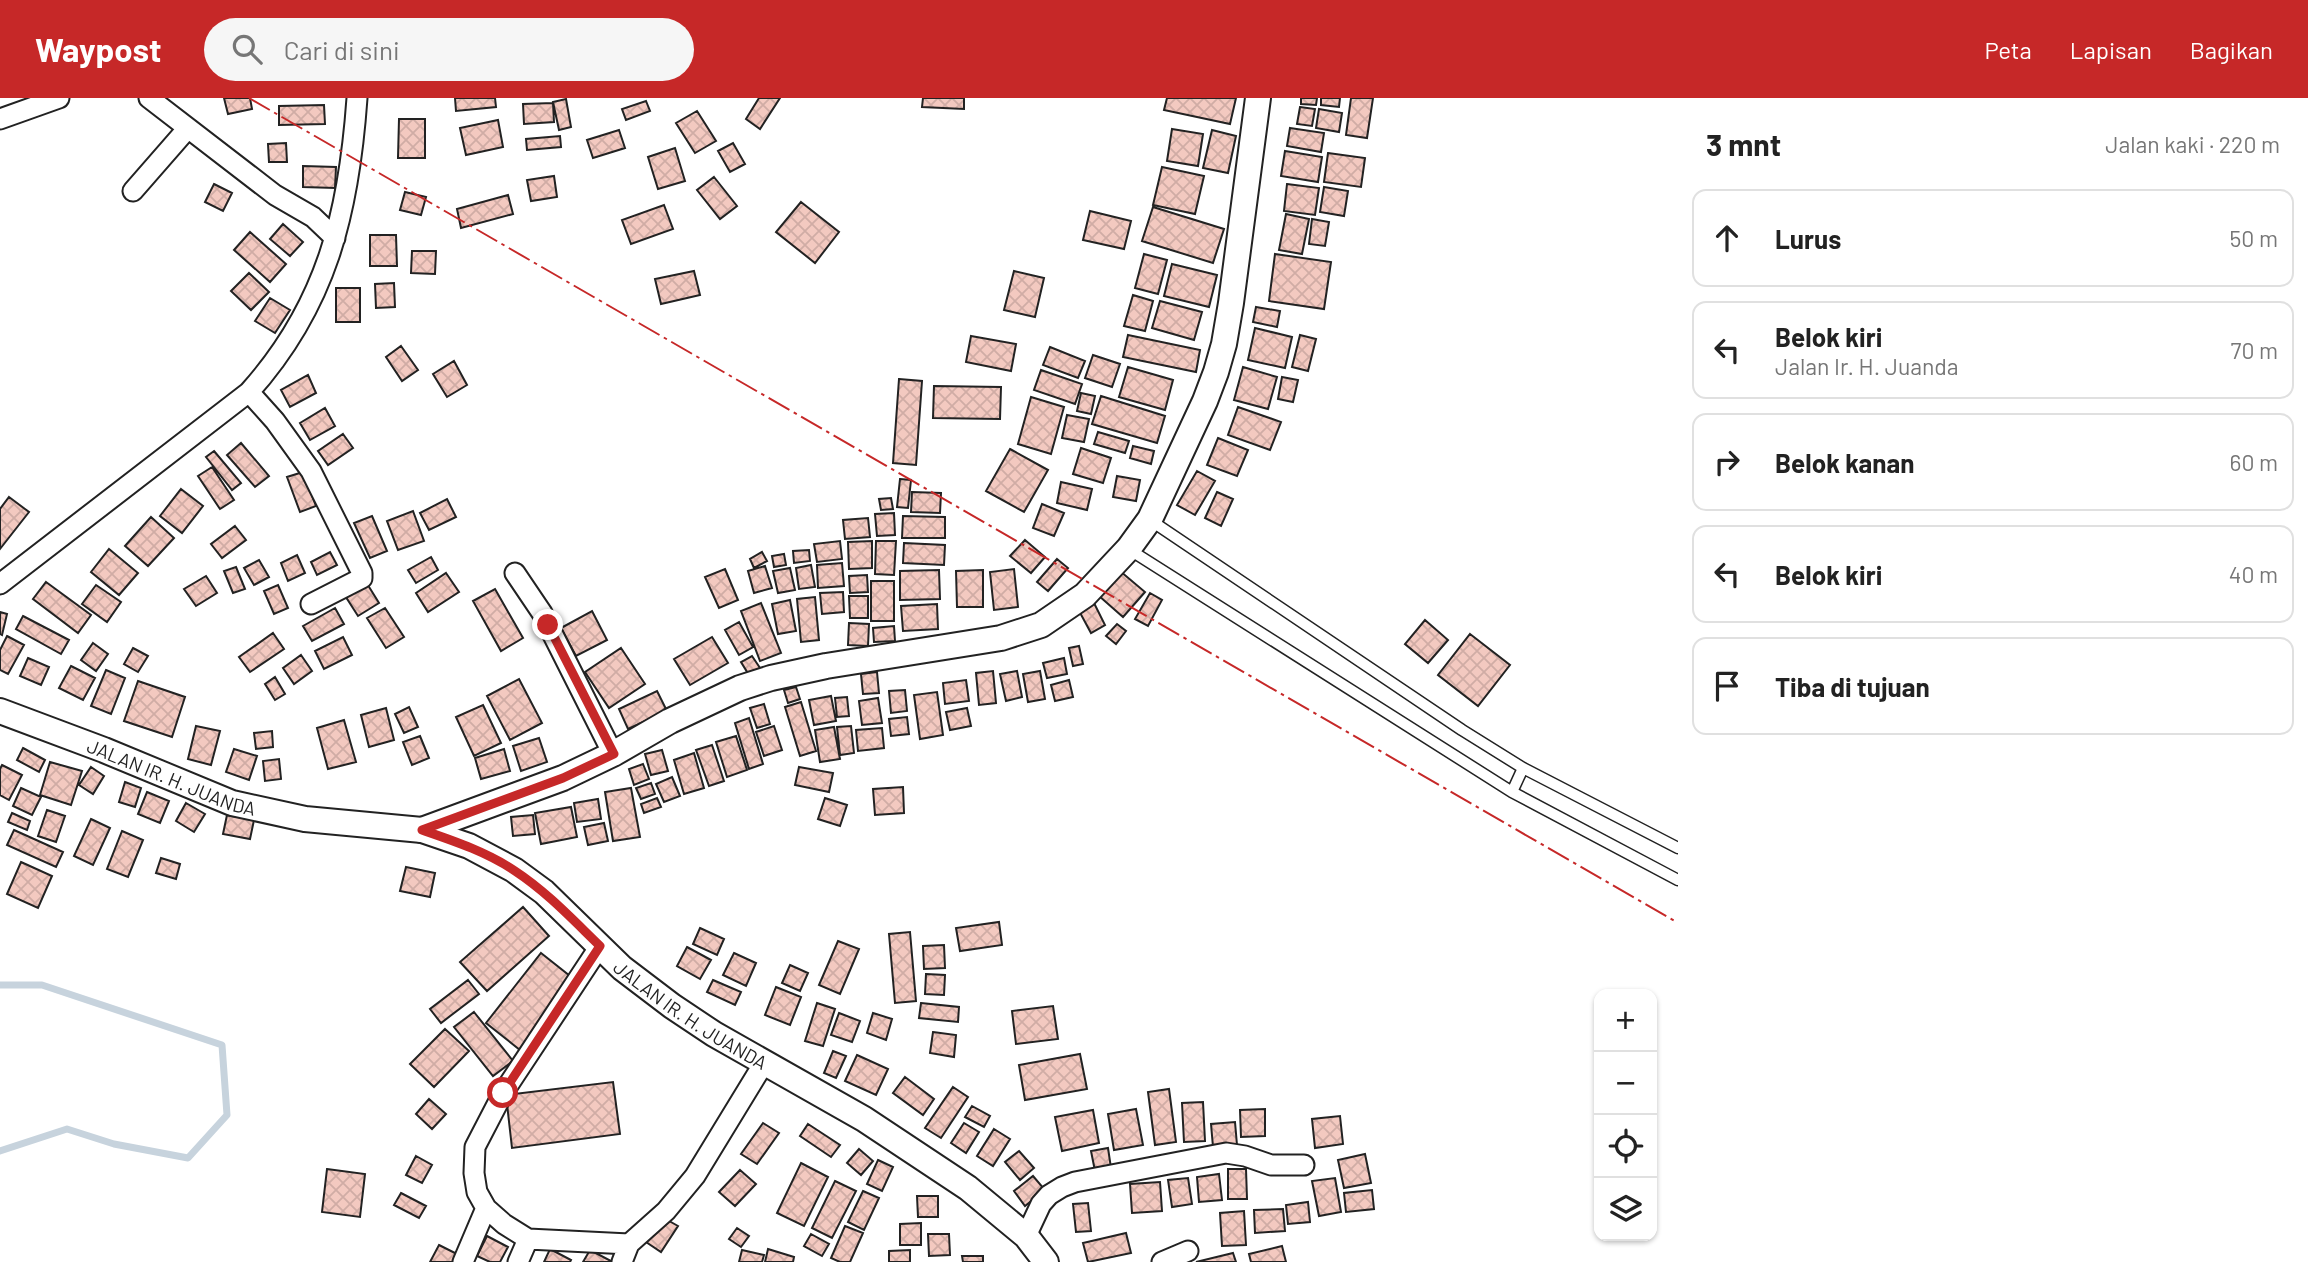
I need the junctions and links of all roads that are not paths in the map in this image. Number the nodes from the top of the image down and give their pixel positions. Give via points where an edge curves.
1 (59, 98) edge
2 (149, 98) edge
3 (357, 98) edge
4 (1258, 98) edge
5 (0, 119) edge
6 (188, 128) junction
7 (133, 191) dead end
8 (335, 238) junction
9 (249, 392) junction
10 (1150, 519) junction
11 (1129, 548) junction
12 (515, 573) dead end
13 (0, 584) edge
14 (311, 604) dead end
15 (0, 711) edge
16 (614, 754) junction
17 (1523, 768) junction
18 (1512, 792) junction
19 (422, 830) junction
20 (1678, 848) edge
21 (1678, 880) edge
22 (600, 946) junction
23 (764, 1063) junction
24 (1304, 1165) dead end
25 (486, 1208) junction
26 (1026, 1236) junction
27 (528, 1239) junction
28 (1188, 1251) dead end
29 (626, 1253) edge
30 (463, 1262) edge
31 (518, 1262) edge
32 (1046, 1262) edge
33 (1162, 1262) edge

1 - 5 street
2 - 6 street
3 - 8 street via 350,174
4 - 10 street via 1224,344 1205,401
6 - 7 street
6 - 8 street via 275,195 313,217
8 - 9 street via 300,324
9 - 13 street
9 - 14 street via 311,471 362,573 362,578
10 - 11 street
10 - 17 lane
11 - 16 street via 1085,595 1024,632 771,678 713,699
11 - 18 lane
12 - 16 street via 542,613
15 - 19 street, JALAN IR. H. JUANDA via 232,803 305,820
16 - 19 street via 563,778
17 - 18 lane
17 - 20 lane
18 - 21 lane
19 - 22 street, JALAN IR. H. JUANDA via 469,846 513,870 544,892
22 - 23 street, JALAN IR. H. JUANDA via 671,1006
22 - 25 street via 503,1093 475,1147 477,1192
23 - 26 street, JALAN IR. H. JUANDA via 864,1119 968,1188
23 - 29 street via 695,1177
24 - 26 street via 1271,1165 1226,1153 1076,1182 1049,1195
25 - 27 street
25 - 30 street
26 - 32 street, JALAN IR. H. JUANDA
27 - 29 street
27 - 31 street
28 - 33 street

